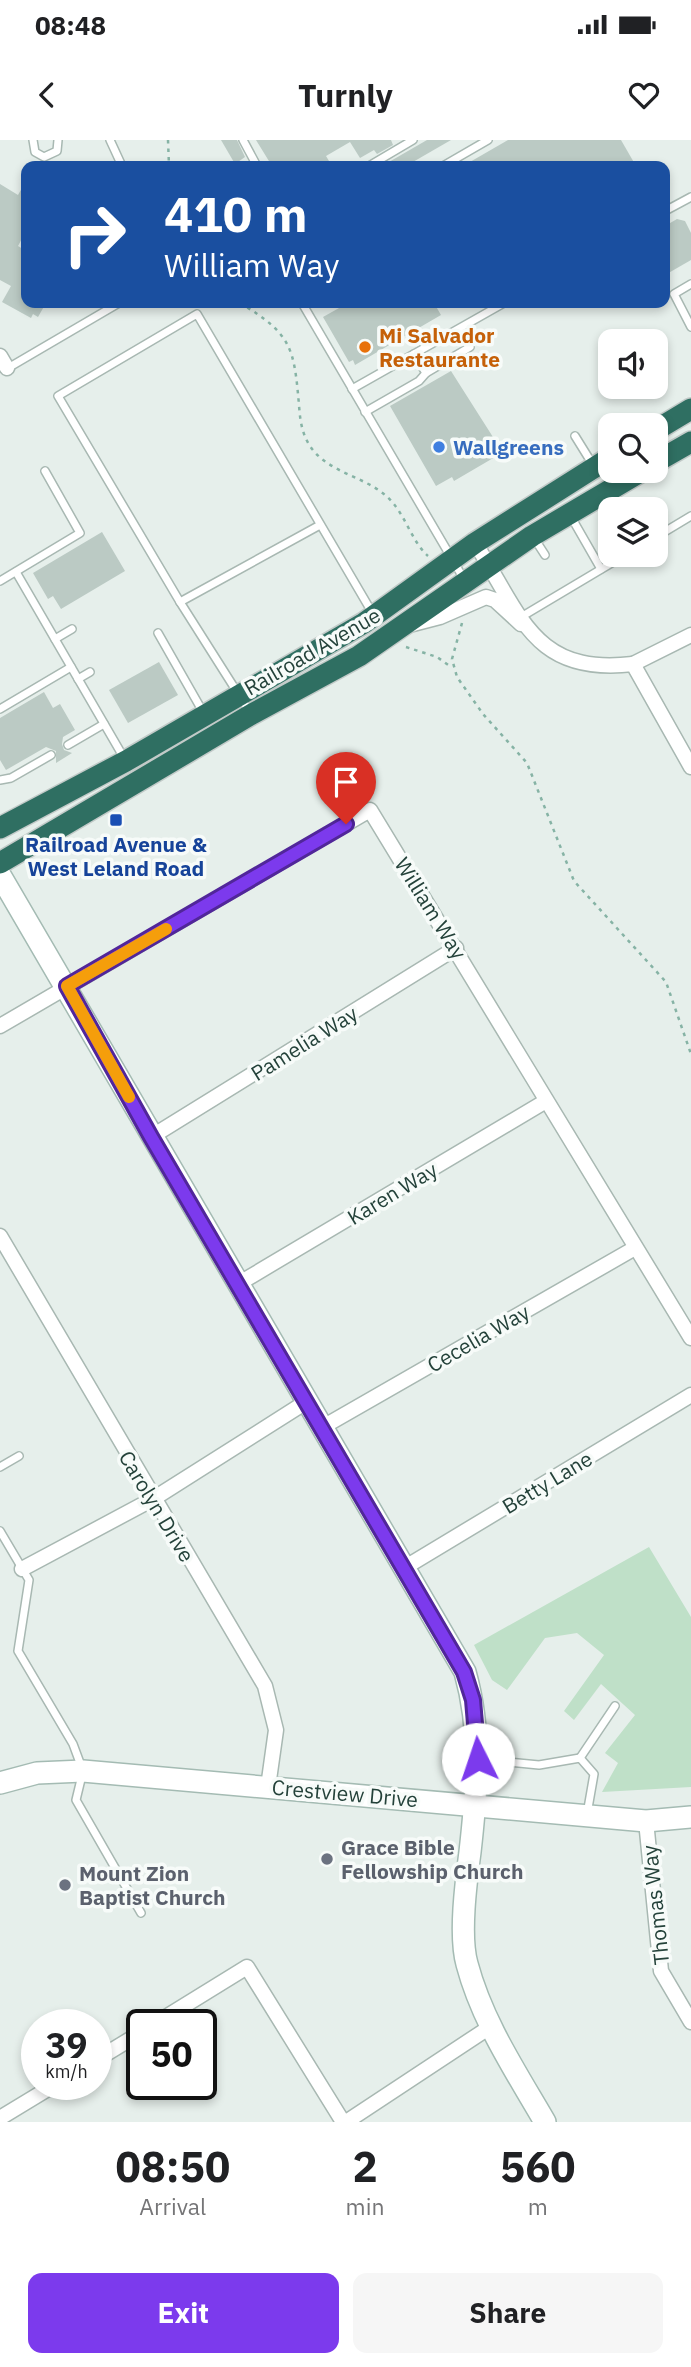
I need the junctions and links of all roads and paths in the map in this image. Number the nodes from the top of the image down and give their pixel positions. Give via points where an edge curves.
1 (33, 140) edge
2 (58, 140) edge
3 (110, 140) edge
4 (168, 140) edge
5 (243, 140) edge
6 (413, 140) edge
7 (488, 140) edge
8 (120, 161) edge
9 (169, 161) edge
10 (254, 161) edge
11 (377, 161) edge
12 (452, 161) edge
13 (691, 197) edge
14 (670, 208) edge
15 (689, 288) edge
16 (109, 308) edge
17 (248, 308) edge
18 (305, 308) edge
19 (495, 308) edge
20 (691, 327) edge
21 (470, 347) dead end
22 (414, 354) junction
23 (4, 362) edge
24 (426, 373) junction
25 (352, 389) junction
26 (691, 410) edge
27 (365, 412) junction
28 (668, 423) edge
29 (575, 436) dead end
30 (691, 442) edge
31 (668, 455) edge
32 (598, 458) edge
33 (598, 465) edge
34 (45, 471) dead end
35 (622, 483) edge
36 (569, 514) junction
37 (691, 516) edge
38 (320, 526) junction
39 (668, 530) edge
40 (533, 536) junction
41 (475, 543) junction
42 (545, 555) dead end
43 (447, 564) junction
44 (490, 565) junction
45 (604, 567) edge
46 (601, 569) junction
47 (16, 572) junction
48 (0, 581) edge
49 (467, 592) junction
50 (180, 602) junction
51 (374, 616) junction
52 (521, 617) junction
53 (72, 629) dead end
54 (158, 633) dead end
55 (691, 635) edge
56 (404, 637) junction
57 (535, 637) junction
58 (55, 639) junction
59 (632, 664) junction
60 (71, 667) junction
61 (453, 669) junction
62 (90, 672) dead end
63 (78, 679) junction
64 (240, 696) junction
65 (0, 709) edge
66 (252, 714) junction
67 (205, 715) junction
68 (104, 724) junction
69 (68, 745) dead end
70 (51, 755) dead end
71 (126, 761) junction
72 (691, 767) edge
73 (0, 780) edge
74 (0, 828) edge
75 (0, 863) edge
76 (0, 875) edge
77 (456, 948) junction
78 (67, 986) junction
79 (0, 1026) edge
80 (691, 1054) edge
81 (547, 1101) junction
82 (151, 1137) junction
83 (0, 1236) edge
84 (635, 1248) junction
85 (238, 1284) junction
86 (691, 1338) edge
87 (691, 1395) edge
88 (306, 1402) junction
89 (321, 1428) junction
90 (19, 1455) dead end
91 (0, 1467) edge
92 (153, 1499) junction
93 (0, 1531) edge
94 (22, 1569) junction
95 (404, 1569) junction
96 (615, 1706) dead end
97 (580, 1758) junction
98 (478, 1759) junction
99 (83, 1771) junction
100 (0, 1783) edge
101 (268, 1787) junction
102 (476, 1804) junction
103 (587, 1815) junction
104 (691, 1817) edge
105 (646, 1821) junction
106 (141, 1913) dead end
107 (179, 2009) edge
108 (691, 2022) edge
109 (490, 2027) junction
110 (30, 2100) edge
111 (0, 2118) edge
112 (344, 2122) edge
113 (545, 2122) edge

1 - 2 lane via 35,152 44,157 57,151
3 - 8 lane
4 - 9 path
5 - 10 lane
6 - 11 lane
7 - 12 lane
13 - 14 lane
15 - 20 lane via 674,295
16 - 23 lane
17 - 43 path via 289,342 309,445 332,466 384,494 427,555
18 - 25 lane
19 - 22 lane
21 - 24 lane
22 - 24 lane
22 - 25 lane
24 - 27 lane
25 - 27 lane
26 - 28 highway
27 - 43 lane
29 - 32 lane
30 - 31 highway
33 - 41 highway, Railroad Avenue
34 - 47 lane via 80,533
35 - 36 highway, Railroad Avenue
36 - 40 highway, Railroad Avenue
36 - 46 lane
37 - 39 lane
38 - 50 lane
38 - 50 lane via 197,314 58,396
38 - 51 lane
40 - 42 lane
40 - 44 highway, Railroad Avenue
41 - 43 highway, Railroad Avenue
41 - 44 street
43 - 49 lane
43 - 51 highway, Railroad Avenue
44 - 49 highway, Railroad Avenue
44 - 52 street
45 - 46 lane
46 - 52 lane
47 - 48 lane
47 - 58 lane
49 - 56 highway, Railroad Avenue
49 - 57 street via 495,600
49 - 61 path via 473,609 465,613
50 - 64 lane
51 - 64 highway, Railroad Avenue
52 - 57 street
53 - 58 lane
54 - 67 lane
55 - 59 street
56 - 61 path
56 - 66 highway, Railroad Avenue
57 - 59 street via 559,657 581,665
58 - 60 lane
59 - 72 street
60 - 63 lane
60 - 65 lane
61 - 80 path via 477,706 527,763 574,881 666,982
62 - 63 lane
63 - 68 lane
64 - 66 lane
64 - 67 highway, Railroad Avenue
66 - 75 highway, Railroad Avenue
67 - 71 highway, Railroad Avenue
68 - 69 lane
68 - 71 lane
70 - 73 lane
71 - 74 highway, Railroad Avenue
76 - 78 main road
77 - 78 street, William Way via 370,810
77 - 81 street, William Way
77 - 82 street, Pamelia Way
78 - 79 street, William Way
78 - 82 main road
81 - 84 street, William Way
81 - 85 street, Karen Way
82 - 85 main road
83 - 92 street, Carolyn Drive
84 - 86 street, William Way
84 - 89 street, Cecelia Way
85 - 88 main road
87 - 95 street, Betty Lane
88 - 89 main road
88 - 92 street
89 - 95 main road
90 - 91 lane
92 - 94 street
92 - 101 street, Carolyn Drive via 265,1686 276,1730
93 - 94 lane
94 - 99 lane via 29,1580 18,1651 74,1744
95 - 98 main road via 464,1672 473,1700
96 - 97 lane
97 - 98 lane via 539,1765
97 - 103 lane via 594,1774
98 - 102 main road
99 - 100 main road, Crestview Drive via 37,1773
99 - 101 main road, Crestview Drive
99 - 106 lane via 76,1800
101 - 102 main road, Crestview Drive
102 - 103 main road, Crestview Drive
102 - 109 main road via 465,1891 466,1962
103 - 105 main road, Crestview Drive
104 - 105 main road, Crestview Drive
105 - 108 street, Thomas Way via 661,1971
107 - 112 street via 247,1967
109 - 112 street
109 - 113 main road
110 - 111 street

